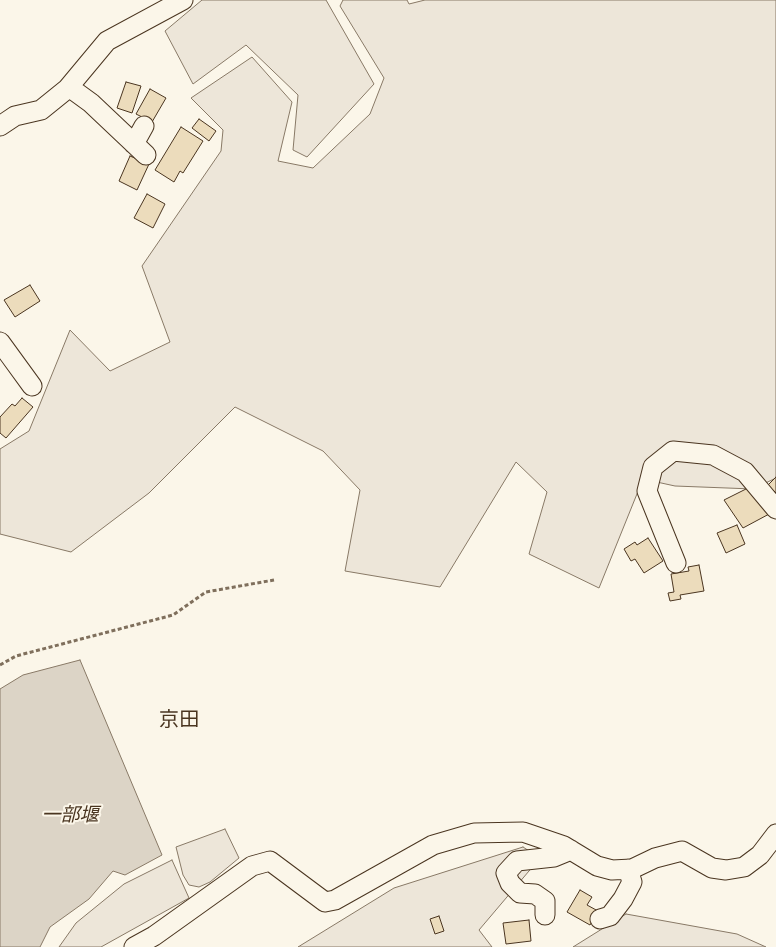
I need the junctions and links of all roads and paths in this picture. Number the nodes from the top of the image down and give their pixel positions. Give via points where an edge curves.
1 (183, 0) edge
2 (69, 87) junction
3 (0, 126) edge
4 (144, 126) dead end
5 (0, 342) edge
6 (32, 386) dead end
7 (776, 509) edge
8 (676, 563) dead end
9 (274, 580) dead end
10 (0, 665) edge
11 (776, 834) edge
12 (571, 850) junction
13 (628, 869) junction
14 (545, 915) dead end
15 (600, 919) dead end
16 (134, 947) edge

1 - 2 street via 107,41
2 - 3 street via 41,110 15,116
2 - 4 street via 91,103 140,150
5 - 6 street
7 - 8 street via 745,472 713,455 673,451 654,467 647,491
9 - 10 path via 206,592 173,615 16,656
11 - 13 street via 760,855 744,867 712,868 682,851
12 - 13 street via 597,866 612,870
12 - 14 street via 554,857 517,861 506,874 520,893 535,894 545,901
12 - 16 street via 523,832 474,833 433,845 335,900 325,902 270,861 252,866
13 - 15 street via 632,882 622,900 610,916

